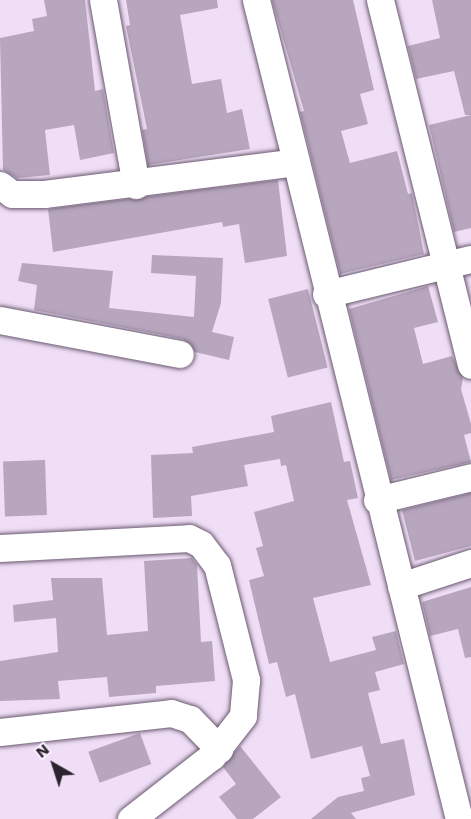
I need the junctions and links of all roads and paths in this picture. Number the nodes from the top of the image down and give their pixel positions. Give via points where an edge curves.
1 (103, 0) edge
2 (256, 0) edge
3 (380, 0) edge
4 (296, 162) junction
5 (0, 185) edge
6 (136, 185) junction
7 (459, 262) edge
8 (326, 294) junction
9 (0, 320) edge
10 (180, 354) dead end
11 (471, 365) edge
12 (471, 477) edge
13 (377, 500) junction
14 (0, 548) edge
15 (471, 562) edge
16 (401, 586) junction
17 (0, 732) edge
18 (219, 749) junction
19 (453, 815) edge
20 (130, 819) edge

1 - 6 street
2 - 4 street
3 - 7 street
4 - 6 street
4 - 8 street
5 - 6 street via 12,194
7 - 8 street
7 - 11 street
8 - 13 street
9 - 10 street
12 - 13 street
13 - 16 street
14 - 18 street via 154,537 189,538 201,544 220,573 246,681 243,716
15 - 16 street
16 - 19 street
17 - 18 street via 171,713 190,719
18 - 20 street

